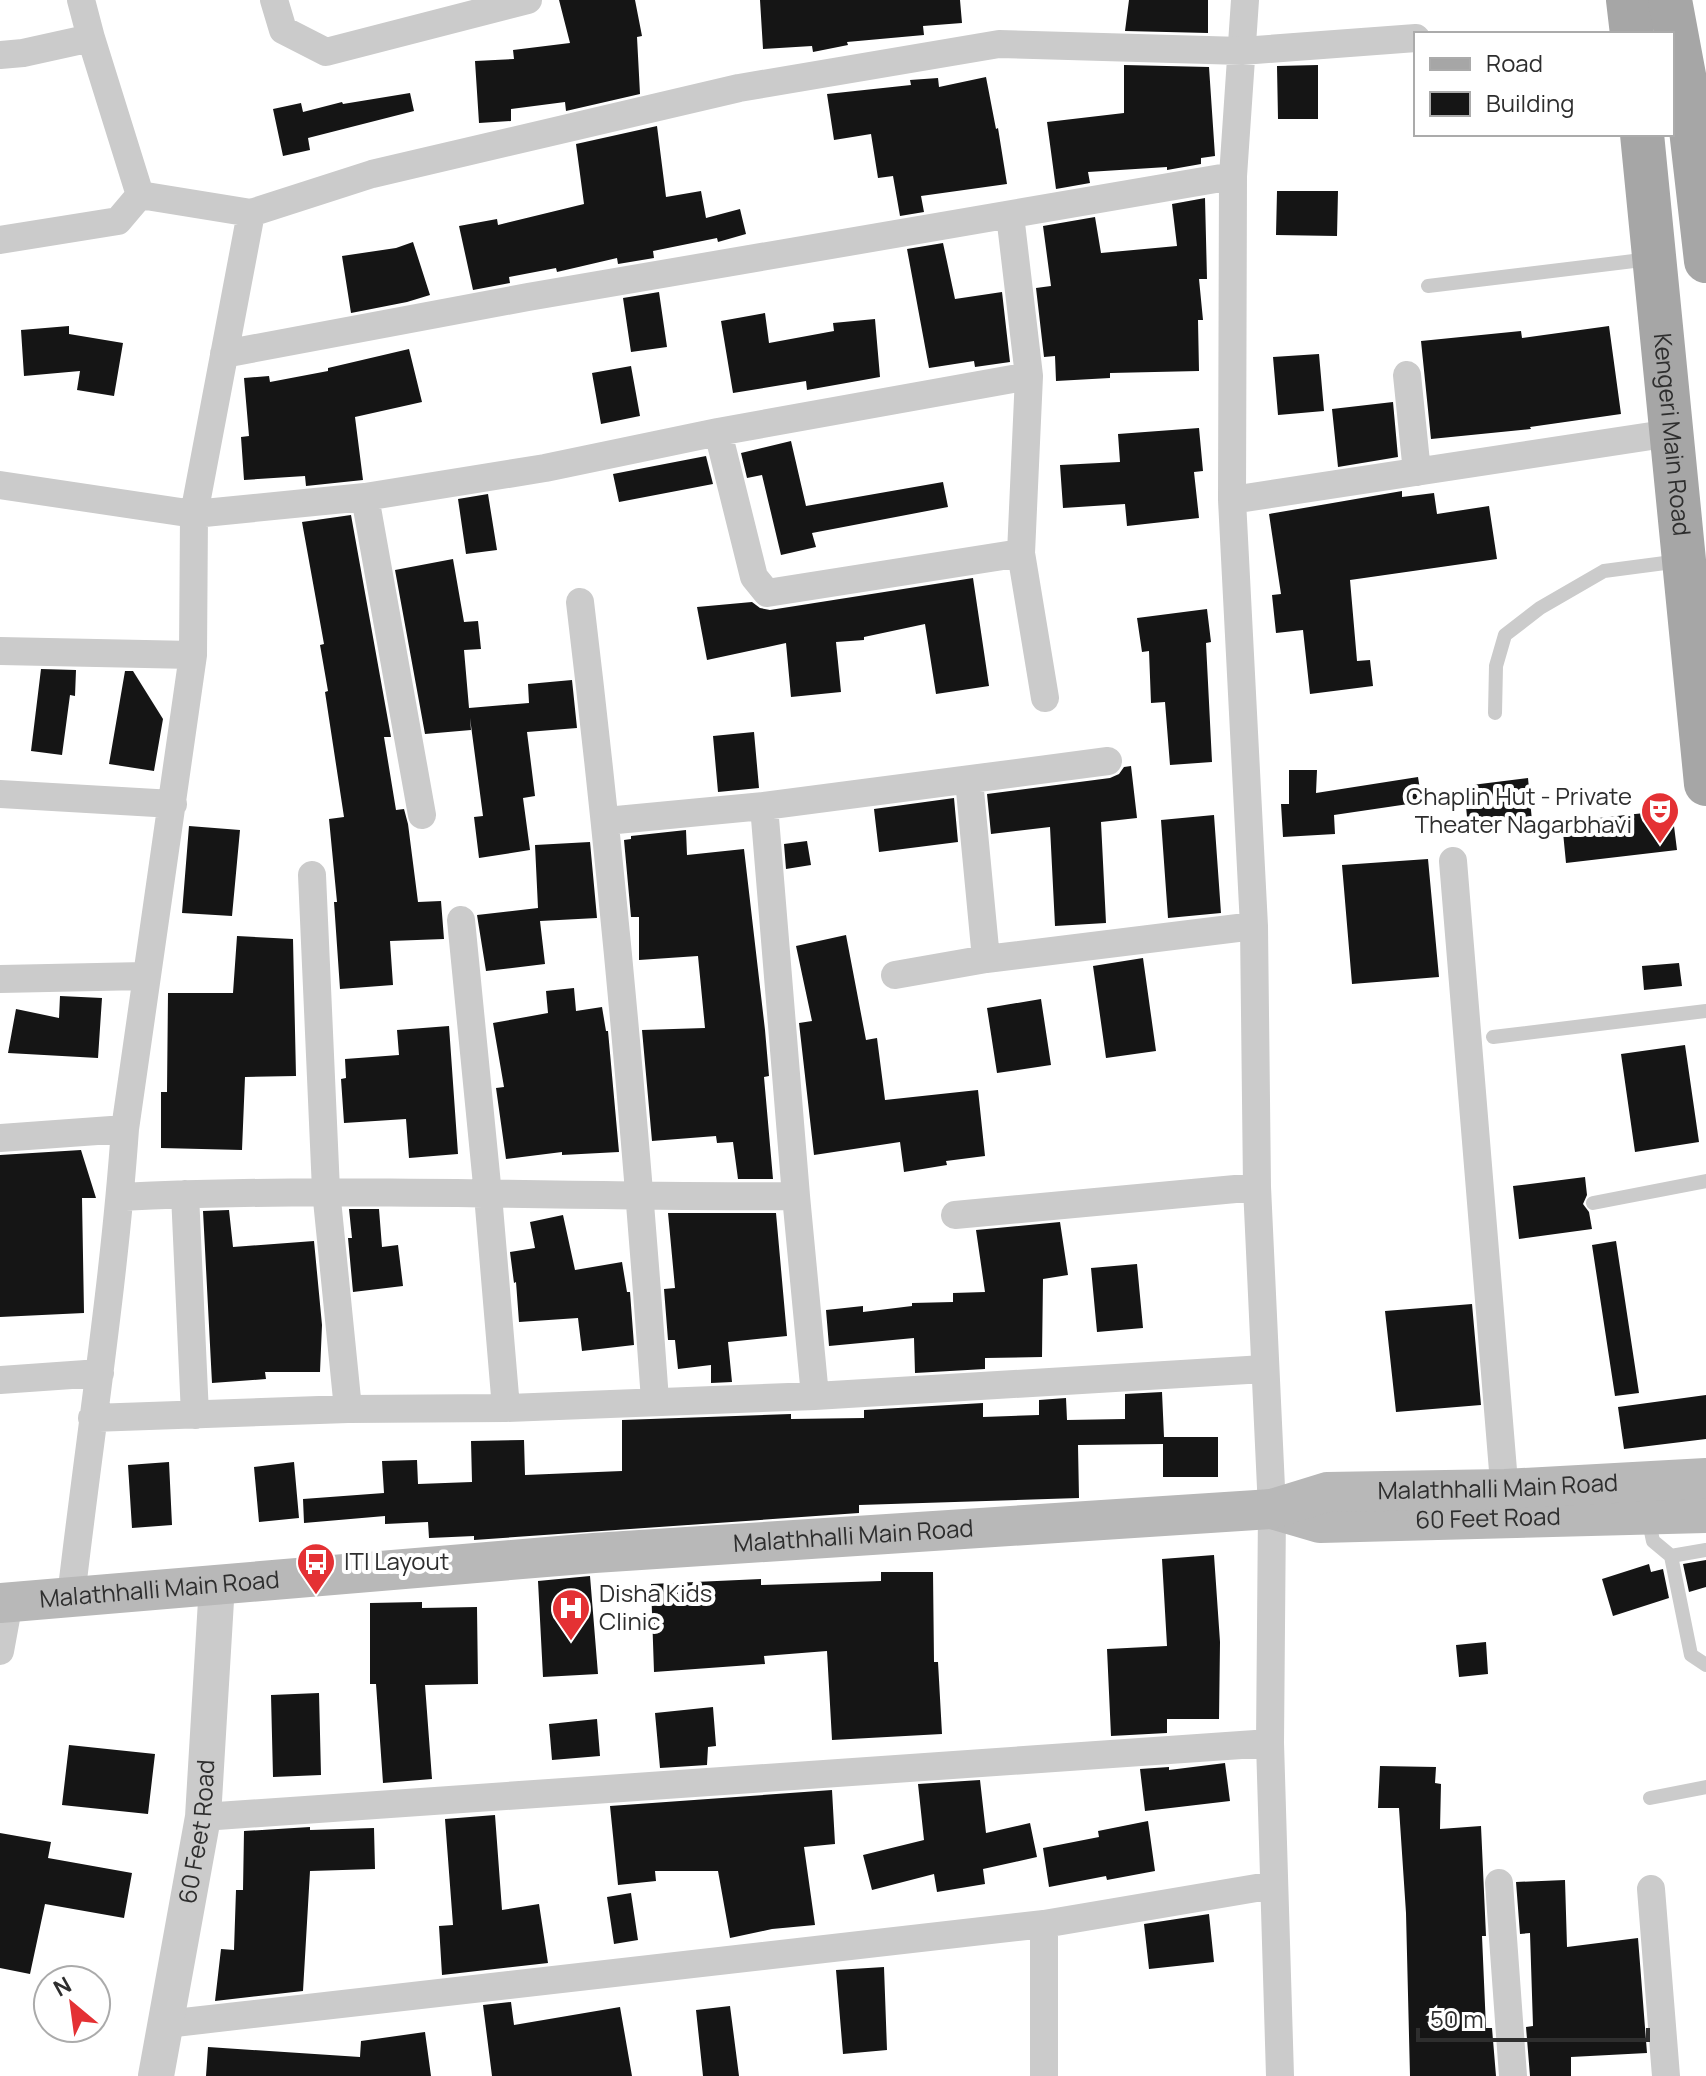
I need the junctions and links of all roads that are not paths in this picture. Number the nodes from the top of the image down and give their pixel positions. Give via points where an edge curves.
1 (81, 0) edge
2 (274, 0) edge
3 (1245, 0) edge
4 (1628, 0) edge
5 (1670, 0) edge
6 (520, 1) edge
7 (1632, 32) edge
8 (91, 38) junction
9 (1414, 38) edge
10 (1242, 51) junction
11 (0, 55) edge
12 (1696, 85) edge
13 (1642, 136) edge
14 (1233, 176) junction
15 (140, 195) junction
16 (251, 213) junction
17 (1010, 215) junction
18 (0, 240) edge
19 (1654, 259) junction
20 (1706, 261) edge
21 (1428, 286) dead end
22 (224, 354) junction
23 (1407, 375) dead end
24 (1029, 376) junction
25 (718, 432) junction
26 (1671, 433) junction
27 (1417, 472) junction
28 (0, 485) edge
29 (365, 497) junction
30 (1232, 500) junction
31 (194, 514) junction
32 (1021, 553) junction
33 (1685, 561) junction
34 (580, 602) dead end
35 (0, 651) edge
36 (193, 655) junction
37 (1045, 698) dead end
38 (1495, 713) dead end
39 (1108, 761) dead end
40 (969, 780) junction
41 (1706, 784) edge
42 (0, 794) edge
43 (173, 804) junction
44 (764, 806) junction
45 (422, 815) dead end
46 (606, 821) junction
47 (1453, 861) dead end
48 (312, 875) dead end
49 (461, 920) dead end
50 (1254, 926) junction
51 (986, 959) junction
52 (895, 975) dead end
53 (145, 976) junction
54 (0, 979) edge
55 (1706, 1011) edge
56 (1493, 1037) dead end
57 (125, 1129) junction
58 (0, 1138) edge
59 (1706, 1181) edge
60 (1257, 1187) junction
61 (326, 1190) junction
62 (185, 1194) junction
63 (488, 1195) junction
64 (796, 1196) junction
65 (120, 1197) junction
66 (641, 1197) junction
67 (1593, 1203) dead end
68 (955, 1215) dead end
69 (1264, 1369) junction
70 (100, 1373) junction
71 (0, 1380) edge
72 (815, 1396) junction
73 (655, 1400) junction
74 (506, 1408) junction
75 (348, 1409) junction
76 (195, 1415) junction
77 (92, 1418) junction
78 (1706, 1478) edge
79 (1506, 1504) junction
80 (1272, 1509) junction
81 (1706, 1513) edge
82 (1648, 1517) junction
83 (1706, 1550) edge
84 (1671, 1556) junction
85 (217, 1584) junction
86 (71, 1597) junction
87 (4, 1603) edge
88 (0, 1651) edge
89 (1706, 1665) edge
90 (1270, 1743) junction
91 (1706, 1787) edge
92 (1650, 1798) dead end
93 (203, 1817) junction
94 (1499, 1883) dead end
95 (1274, 1885) junction
96 (1651, 1889) dead end
97 (1044, 1924) junction
98 (166, 2024) junction
99 (156, 2076) edge
100 (1044, 2076) edge
101 (1280, 2076) edge
102 (1513, 2076) edge
103 (1666, 2076) edge

1 - 8 street
2 - 6 street via 283,30 326,52
3 - 10 street
4 - 7 main road
5 - 12 main road
8 - 11 street
8 - 15 street
9 - 10 street
10 - 14 street
10 - 16 street via 999,44 739,88 372,174
12 - 20 main road
13 - 19 main road, Kengeri Main Road
14 - 17 street
14 - 30 street
15 - 16 street
15 - 18 street via 118,221
16 - 22 street
17 - 22 street
17 - 24 street
19 - 21 lane
19 - 26 main road, Kengeri Main Road
22 - 31 street
23 - 27 street
24 - 25 street
24 - 32 street
25 - 29 street via 545,468
25 - 32 street via 754,577 767,593
26 - 27 street
26 - 33 main road, Kengeri Main Road
27 - 30 street
28 - 31 street
29 - 31 street
29 - 45 street
30 - 50 street
31 - 36 street
32 - 37 street
33 - 38 lane via 1604,571 1505,635 1496,666
33 - 41 main road, Kengeri Main Road
34 - 46 street
35 - 36 street
36 - 43 street
39 - 40 street
40 - 44 street
40 - 51 street
42 - 43 street
43 - 53 street
44 - 46 street
44 - 64 street
46 - 66 street
47 - 79 street
48 - 61 street
49 - 63 street
50 - 51 street
50 - 60 street
51 - 52 street
53 - 54 street
53 - 57 street
55 - 56 lane
57 - 58 street
57 - 65 street
59 - 67 lane
60 - 68 street
60 - 69 street
61 - 62 street
61 - 63 street
61 - 75 street
62 - 65 street
62 - 76 street
63 - 66 street
63 - 74 street
64 - 66 street
64 - 72 street
65 - 70 street
66 - 73 street
69 - 72 street
69 - 80 street
70 - 71 street
70 - 77 street
72 - 73 street
73 - 74 street
74 - 75 street
75 - 76 street
76 - 77 street
77 - 86 street
78 - 79 main road, Malathhalli Main Road
79 - 80 main road, 60 Feet Road via 1320,1523
79 - 82 main road, 60 Feet Road
80 - 85 main road, Malathhalli Main Road via 609,1552
80 - 90 street
81 - 82 main road, 60 Feet Road
82 - 84 lane via 1653,1541
83 - 84 lane
84 - 89 lane via 1691,1655
85 - 86 main road, Malathhalli Main Road
85 - 93 street, 60 Feet Road
86 - 87 main road, Malathhalli Main Road
87 - 88 street
90 - 93 street
90 - 95 street
91 - 92 lane
93 - 98 street, 60 Feet Road
94 - 102 street
95 - 97 street
95 - 101 street
96 - 103 street
97 - 98 street
97 - 100 street
98 - 99 street, 60 Feet Road

